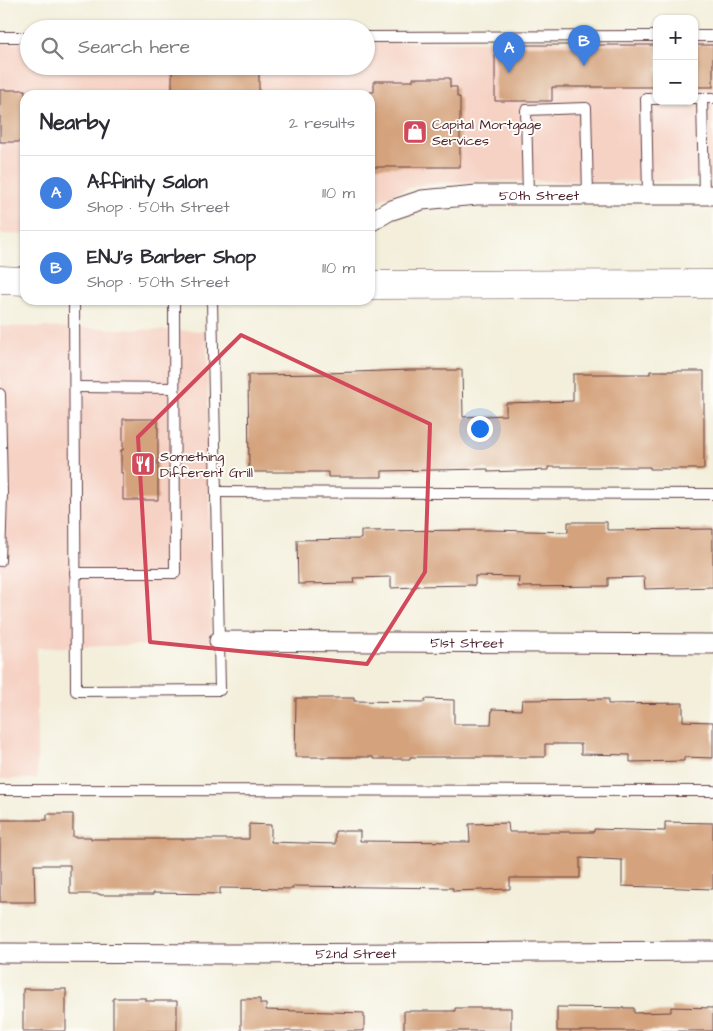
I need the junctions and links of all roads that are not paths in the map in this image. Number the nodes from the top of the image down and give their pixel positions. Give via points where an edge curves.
1 (375, 36) edge
2 (653, 36) edge
3 (698, 36) edge
4 (713, 36) edge
5 (0, 37) edge
6 (20, 37) edge
7 (653, 98) edge
8 (698, 98) edge
9 (713, 98) edge
10 (528, 195) junction
11 (588, 195) junction
12 (648, 195) junction
13 (708, 195) edge
14 (375, 219) edge
15 (0, 280) edge
16 (20, 281) edge
17 (713, 284) edge
18 (375, 285) edge
19 (74, 305) edge
20 (174, 305) edge
21 (212, 305) edge
22 (75, 387) junction
23 (174, 388) junction
24 (0, 394) edge
25 (1, 492) edge
26 (216, 492) junction
27 (713, 494) edge
28 (0, 562) edge
29 (75, 573) junction
30 (219, 641) junction
31 (713, 644) edge
32 (0, 790) edge
33 (713, 791) edge
34 (713, 951) edge
35 (0, 952) edge

1 - 2 lane
3 - 4 lane
5 - 6 lane
7 - 12 lane via 646,99
8 - 9 lane
8 - 13 lane
10 - 11 street, 50th Street
10 - 11 lane via 526,110 586,108
10 - 14 street, 50th Street via 422,200
11 - 12 street, 50th Street
12 - 13 street, 50th Street
15 - 16 main road
17 - 18 main road
19 - 22 lane
20 - 23 lane
21 - 26 lane
22 - 23 lane
22 - 29 lane
23 - 29 lane via 175,573
24 - 25 lane
25 - 28 lane
26 - 27 lane
26 - 30 lane
29 - 30 lane via 76,691 220,690
30 - 31 street, 51st Street
32 - 33 lane
34 - 35 street, 52nd Street

